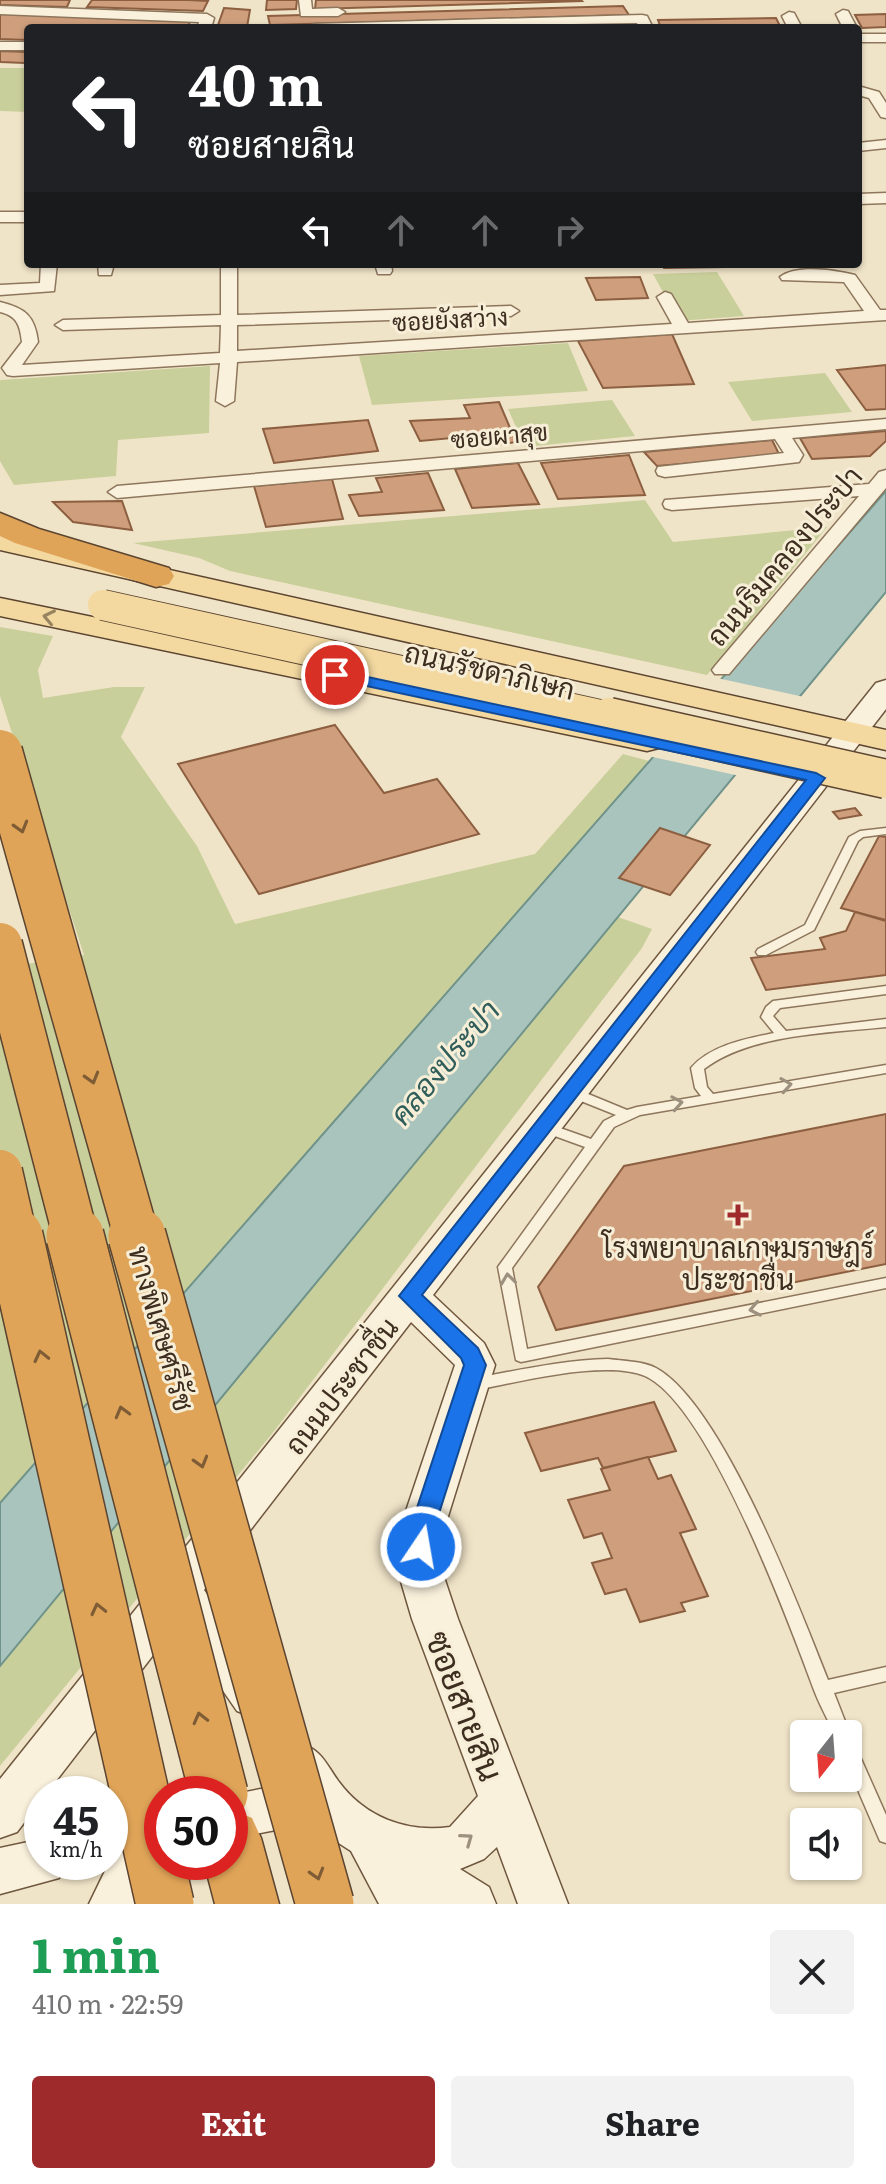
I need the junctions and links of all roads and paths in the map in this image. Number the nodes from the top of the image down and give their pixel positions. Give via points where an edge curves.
1 (82, 0) edge
2 (305, 0) edge
3 (0, 10) edge
4 (353, 11) dead end
5 (75, 13) junction
6 (843, 14) dead end
7 (205, 24) edge
8 (537, 24) edge
9 (644, 24) edge
10 (848, 24) edge
11 (862, 38) edge
12 (886, 38) edge
13 (0, 46) edge
14 (24, 46) edge
15 (862, 91) edge
16 (886, 114) edge
17 (886, 144) edge
18 (862, 147) edge
19 (886, 198) edge
20 (862, 199) edge
21 (0, 217) edge
22 (24, 217) edge
23 (49, 268) edge
24 (229, 268) edge
25 (788, 277) dead end
26 (0, 290) edge
27 (665, 297) dead end
28 (0, 307) edge
29 (511, 311) dead end
30 (880, 315) edge
31 (229, 321) junction
32 (63, 325) dead end
33 (683, 328) junction
34 (229, 355) junction
35 (225, 401) dead end
36 (886, 424) edge
37 (780, 433) junction
38 (665, 471) dead end
39 (880, 483) edge
40 (117, 492) dead end
41 (672, 504) dead end
42 (0, 523) edge
43 (0, 541) edge
44 (0, 558) edge
45 (0, 584) edge
46 (128, 589) junction
47 (0, 607) edge
48 (530, 660) junction
49 (722, 670) dead end
50 (886, 689) edge
51 (509, 711) junction
52 (853, 732) junction
53 (886, 740) edge
54 (0, 752) edge
55 (886, 758) edge
56 (816, 778) junction
57 (886, 779) edge
58 (886, 793) edge
59 (886, 831) edge
60 (0, 945) edge
61 (762, 952) dead end
62 (886, 990) edge
63 (886, 1023) edge
64 (783, 1035) junction
65 (886, 1069) edge
66 (570, 1092) junction
67 (709, 1097) junction
68 (627, 1115) junction
69 (543, 1127) junction
70 (593, 1145) junction
71 (0, 1172) edge
72 (886, 1283) edge
73 (409, 1296) junction
74 (469, 1386) junction
75 (179, 1591) junction
76 (886, 1674) edge
77 (822, 1689) junction
78 (836, 1720) edge
79 (214, 1776) edge
80 (862, 1780) edge
81 (504, 1801) junction
82 (248, 1813) edge
83 (0, 1816) edge
84 (353, 1826) junction
85 (886, 1834) edge
86 (144, 1861) edge
87 (24, 1866) edge
88 (0, 1871) edge
89 (241, 1880) edge
90 (114, 1904) edge
91 (165, 1904) edge
92 (247, 1904) edge
93 (325, 1904) edge
94 (405, 1904) edge
95 (471, 1904) edge
96 (543, 1904) edge

1 - 5 street
2 - 4 street via 306,13
3 - 5 street
5 - 7 street via 207,18
6 - 10 street
8 - 9 street via 642,19
11 - 12 street
13 - 14 street
15 - 16 street via 874,95
17 - 18 street
19 - 20 street
21 - 22 street
23 - 26 street via 48,288
24 - 31 street
25 - 30 street via 849,278
27 - 33 street
28 - 34 street, ซอยยังสว่าง via 17,311 28,325 30,342 11,368 17,371
29 - 31 street
30 - 33 street, ซอยยังสว่าง
31 - 32 street
31 - 34 street
33 - 34 street, ซอยยังสว่าง
34 - 35 street
36 - 37 street, ซอยผาสุข
37 - 38 street via 793,458
37 - 40 street, ซอยผาสุข
39 - 41 street
39 - 49 street, ถนนริมคลองประปา
42 - 46 highway
43 - 46 main road, ถนนรัชดาภิเษก
44 - 46 main road, ถนนรัชดาภิเษก
45 - 46 main road, ถนนรัชดาภิเษก
46 - 48 main road, ถนนรัชดาภิเษก
46 - 55 main road, ถนนรัชดาภิเษก
46 - 57 main road, ถนนรัชดาภิเษก, bridge
51 -> 47 main road, ถนนรัชดาภิเษก
48 - 51 main road via 565,688 546,705
48 - 52 main road, ถนนรัชดาภิเษก
50 - 52 main road, ถนนประชาชื่น
51 - 56 main road, ถนนรัชดาภิเษก
52 - 53 main road, ถนนรัชดาภิเษก
52 - 56 main road, ถนนประชาชื่น
54 -> 93 highway, ทางพิเศษศรีรัช, bridge
56 - 58 main road, ถนนรัชดาภิเษก
56 - 66 main road, ถนนประชาชื่น
59 - 61 lane via 853,839 810,927
79 -> 60 highway, bridge
62 - 64 lane via 777,1004 767,1017
63 - 64 lane
64 - 67 lane via 704,1060 697,1078
67 -> 65 lane
66 - 68 lane
66 - 69 main road, ถนนประชาชื่น
68 -> 67 lane
68 - 70 lane via 609,1124
69 - 70 lane
69 - 73 main road, ถนนประชาชื่น
72 -> 70 lane via 521,1356 505,1267
91 -> 71 highway, bridge
73 - 74 main road, ซอยสายสิน via 470,1354 475,1365
73 - 75 main road, ถนนประชาชื่น
74 - 77 lane via 618,1363 654,1373 677,1389 731,1472
74 - 81 main road, ซอยสายสิน via 423,1526 419,1568
75 - 83 main road, ถนนประชาชื่น
75 - 84 main road
76 - 77 lane
77 - 78 lane
80 - 85 lane
84 -> 81 main road via 423,1853 447,1850 468,1842
81 - 96 main road, ซอยสายสิน
82 - 84 main road via 286,1806
84 - 94 main road
84 - 95 main road
86 - 90 main road
87 - 88 main road
89 - 92 highway

